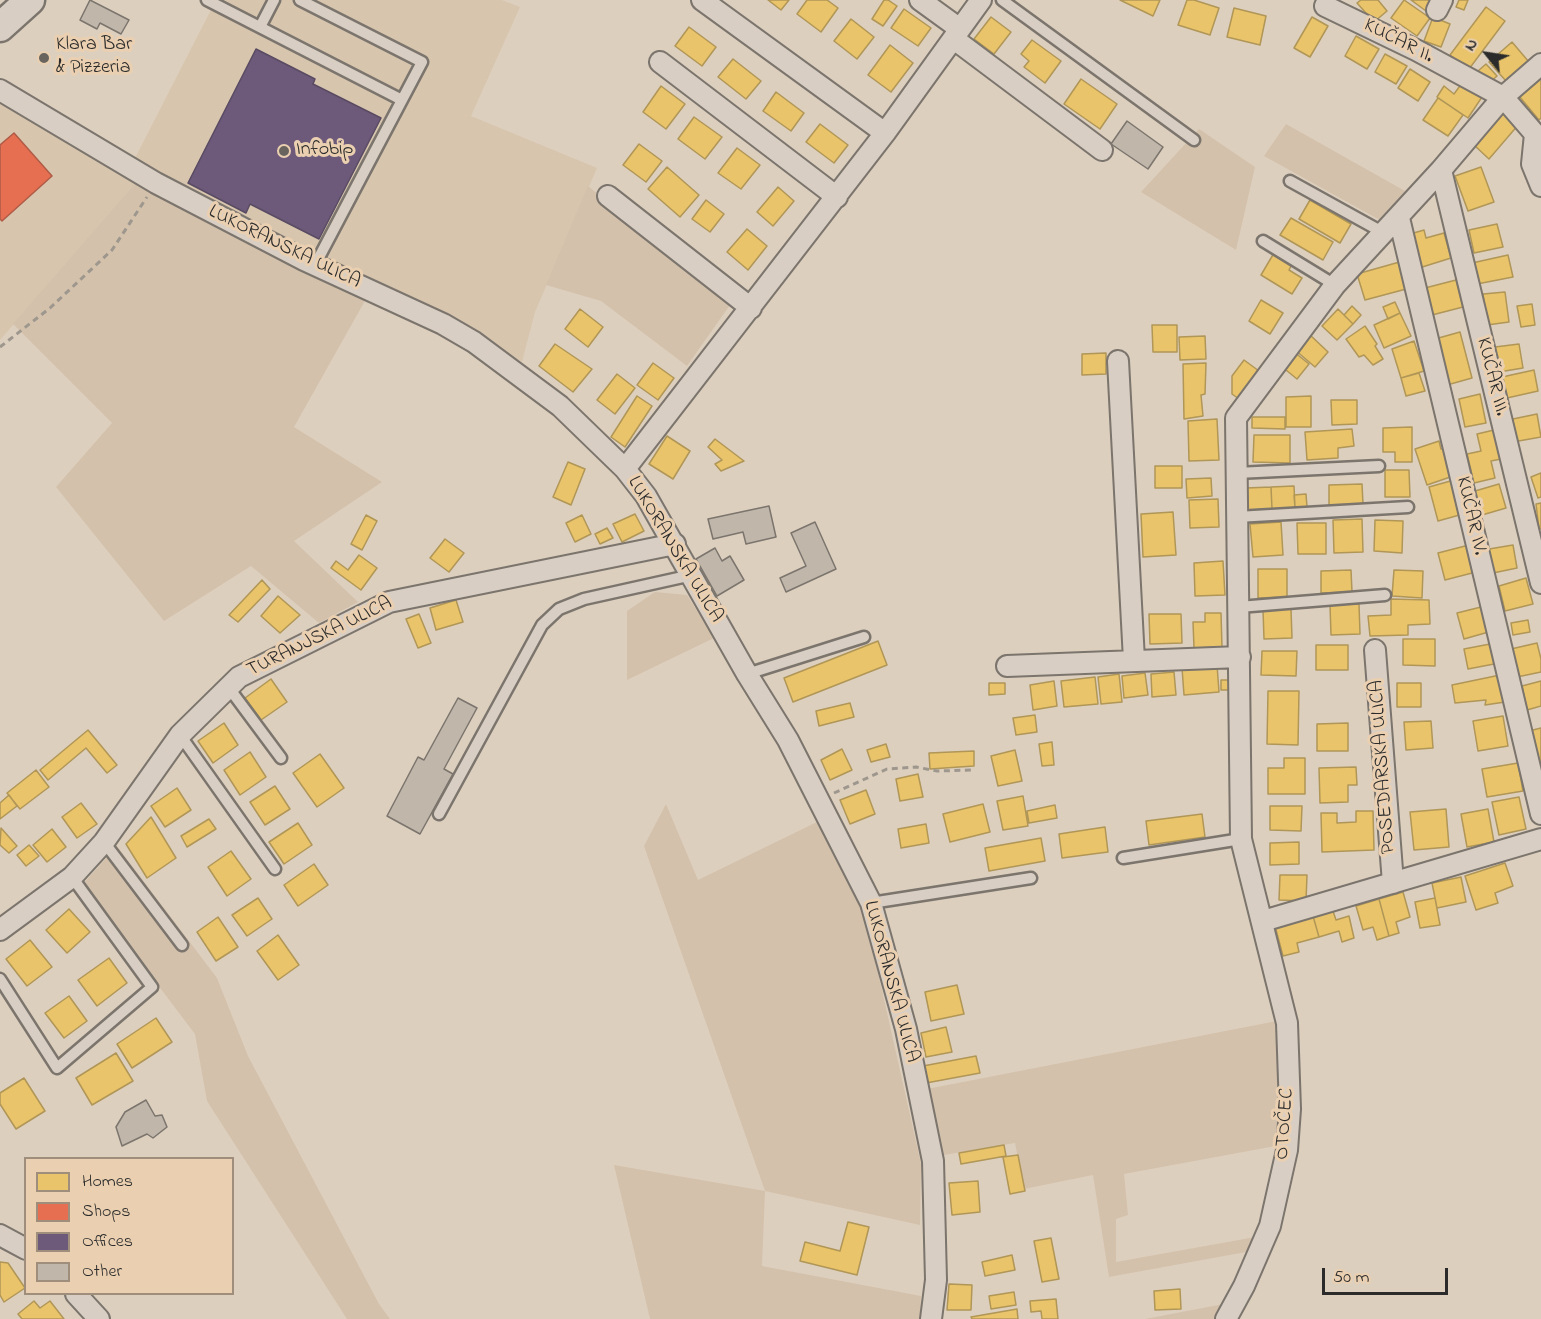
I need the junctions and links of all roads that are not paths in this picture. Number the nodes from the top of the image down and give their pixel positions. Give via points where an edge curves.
1 (30, 0) edge
2 (207, 0) edge
3 (274, 0) edge
4 (300, 0) edge
5 (702, 0) edge
6 (908, 0) edge
7 (920, 0) edge
8 (981, 0) edge
9 (1002, 0) edge
10 (1325, 6) dead end
11 (0, 27) edge
12 (260, 27) junction
13 (956, 34) junction
14 (660, 62) dead end
15 (1541, 64) edge
16 (0, 90) edge
17 (1503, 97) junction
18 (402, 100) junction
19 (885, 133) junction
20 (1194, 140) dead end
21 (1101, 150) dead end
22 (1441, 170) junction
23 (1290, 181) dead end
24 (1541, 186) edge
25 (608, 196) dead end
26 (837, 197) junction
27 (1399, 218) junction
28 (1384, 233) junction
29 (1263, 241) dead end
30 (315, 265) junction
31 (1335, 285) junction
32 (751, 308) junction
33 (1118, 361) dead end
34 (1379, 466) dead end
35 (625, 470) junction
36 (1237, 473) junction
37 (1408, 507) dead end
38 (1238, 518) junction
39 (675, 544) junction
40 (692, 576) junction
41 (1541, 583) edge
42 (1385, 596) dead end
43 (1239, 607) junction
44 (864, 637) dead end
45 (1375, 650) dead end
46 (1240, 657) junction
47 (1134, 660) junction
48 (1007, 666) dead end
49 (747, 674) junction
50 (229, 688) junction
51 (180, 735) junction
52 (282, 758) dead end
53 (439, 814) dead end
54 (1541, 814) edge
55 (1241, 838) junction
56 (1541, 839) edge
57 (104, 842) junction
58 (1123, 858) dead end
59 (275, 869) dead end
60 (72, 877) junction
61 (1031, 878) dead end
62 (1393, 883) junction
63 (871, 903) junction
64 (1263, 921) junction
65 (0, 930) edge
66 (182, 945) dead end
67 (0, 979) edge
68 (0, 1235) edge
69 (24, 1248) edge
70 (78, 1295) edge
71 (99, 1319) edge
72 (931, 1319) edge
73 (1226, 1319) edge

1 - 11 street
2 - 12 lane
3 - 12 lane
4 - 18 lane via 422,62
5 - 19 street
6 - 13 lane
7 - 13 street
8 - 13 street
9 - 20 lane
10 - 17 street, KUČAR II.
12 - 18 lane
13 - 19 street
13 - 21 street
14 - 26 street
15 - 17 street, OTOČEC
16 - 30 street, LUKORANSKA ULICA via 156,183
17 - 22 street, OTOČEC
17 - 24 street via 1535,134 1532,164
18 - 30 lane
19 - 26 street
22 - 27 street, OTOČEC
22 - 41 street, KUČAR III.
23 - 28 lane
25 - 32 street
26 - 32 street
27 - 28 street, OTOČEC
27 - 54 street, KUČAR IV.
28 - 31 street, OTOČEC
29 - 31 lane
30 - 35 street, LUKORANSKA ULICA via 474,342 560,406
31 - 36 street, OTOČEC via 1236,418
32 - 35 street
33 - 47 street
34 - 36 lane
35 - 39 street, LUKORANSKA ULICA
36 - 38 street, OTOČEC
37 - 38 lane
38 - 43 street, OTOČEC
39 - 40 street, LUKORANSKA ULICA
39 - 50 street, TURANJSKA ULICA via 389,602 239,677
40 - 49 street, LUKORANSKA ULICA
40 - 53 lane via 584,599 559,609 542,625
42 - 43 lane
43 - 46 street, OTOČEC
44 - 49 lane
45 - 62 street, POSEDARSKA ULICA
46 - 47 street
46 - 55 street, OTOČEC
47 - 48 street
49 - 63 street, LUKORANSKA ULICA via 789,740
50 - 51 street, TURANJSKA ULICA
50 - 52 lane
51 - 57 street, TURANJSKA ULICA
51 - 59 lane
55 - 58 lane
55 - 64 street, OTOČEC
56 - 62 street, POSEDARSKA ULICA
57 - 60 street, TURANJSKA ULICA
57 - 66 lane
60 - 65 street, TURANJSKA ULICA
60 - 67 lane via 152,987 57,1068
61 - 63 lane
62 - 64 street, POSEDARSKA ULICA
63 - 72 street, LUKORANSKA ULICA via 906,1029 933,1161 936,1280
64 - 73 street, OTOČEC via 1287,1023 1289,1130 1270,1226
68 - 69 street
70 - 71 street

